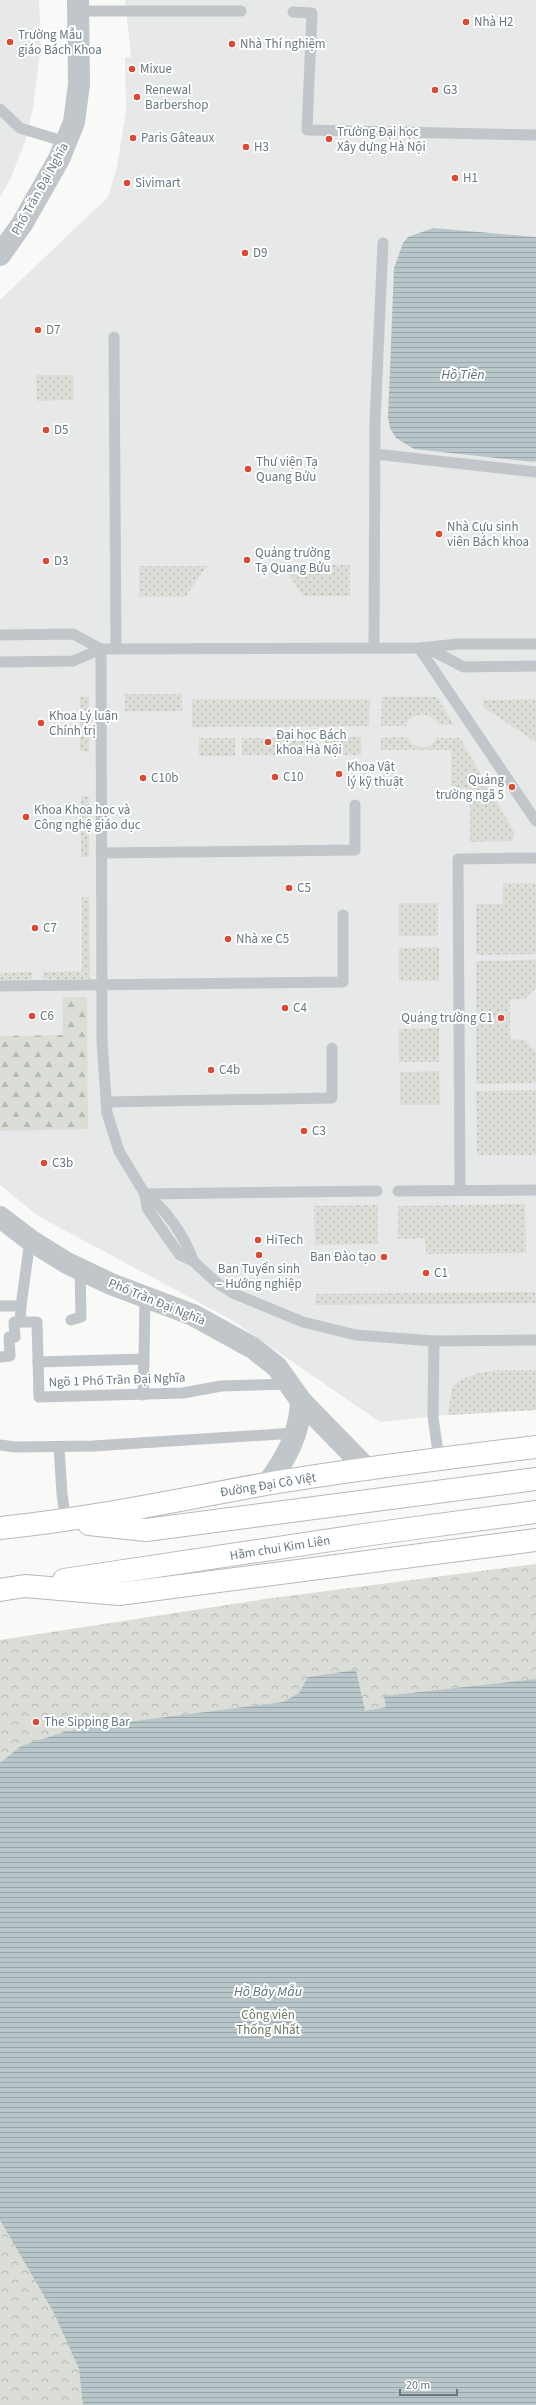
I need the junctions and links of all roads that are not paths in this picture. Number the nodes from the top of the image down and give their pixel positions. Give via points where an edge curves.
1 (79, 5) edge
2 (242, 11) dead end
3 (293, 12) dead end
4 (0, 109) edge
5 (536, 135) edge
6 (66, 142) junction
7 (383, 243) dead end
8 (0, 255) edge
9 (114, 337) dead end
10 (376, 454) junction
11 (536, 472) edge
12 (0, 635) edge
13 (536, 644) edge
14 (374, 648) junction
15 (423, 648) junction
16 (101, 649) junction
17 (116, 649) junction
18 (0, 662) edge
19 (536, 666) edge
20 (355, 805) dead end
21 (536, 820) edge
22 (101, 853) junction
23 (536, 858) edge
24 (343, 915) dead end
25 (102, 985) junction
26 (0, 986) edge
27 (332, 1048) dead end
28 (106, 1102) junction
29 (460, 1190) junction
30 (536, 1190) edge
31 (377, 1191) dead end
32 (398, 1191) dead end
33 (144, 1194) junction
34 (0, 1216) edge
35 (30, 1240) junction
36 (80, 1270) junction
37 (145, 1297) junction
38 (0, 1306) edge
39 (21, 1306) junction
40 (72, 1320) dead end
41 (20, 1322) junction
42 (536, 1340) edge
43 (434, 1341) junction
44 (0, 1356) edge
45 (144, 1359) junction
46 (38, 1362) junction
47 (295, 1393) junction
48 (143, 1395) junction
49 (295, 1433) junction
50 (0, 1445) edge
51 (59, 1447) junction
52 (536, 1447) edge
53 (439, 1459) junction
54 (368, 1470) junction
55 (536, 1479) edge
56 (267, 1484) junction
57 (536, 1512) edge
58 (66, 1522) junction
59 (0, 1528) edge
60 (536, 1540) edge
61 (25, 1586) junction
62 (0, 1590) edge

1 - 2 lane
1 - 6 street, Phố Trần Đại Nghĩa via 79,84 74,122
3 - 5 lane via 312,13 307,130
4 - 6 lane via 20,128
6 - 8 street, Phố Trần Đại Nghĩa via 22,224
7 - 10 lane via 375,398
9 - 17 lane
10 - 11 lane
10 - 14 lane
12 - 16 lane via 73,634
13 - 15 lane via 458,644
14 - 15 lane
14 - 17 lane
15 - 19 lane via 464,667
15 - 21 lane
16 - 17 lane
16 - 18 lane via 73,661
16 - 22 lane
20 - 22 lane via 355,850
22 - 25 lane
23 - 29 lane via 458,859
24 - 25 lane via 343,982
25 - 26 lane
25 - 28 lane
27 - 28 lane via 332,1098
28 - 33 lane via 111,1131 119,1151
29 - 30 lane
29 - 32 lane
31 - 33 lane
33 - 43 lane via 156,1201 189,1247 193,1260 217,1283 235,1294 307,1323 356,1335
34 - 35 street, Phố Trần Đại Nghĩa
35 - 36 street, Phố Trần Đại Nghĩa
35 - 39 lane
36 - 37 street, Phố Trần Đại Nghĩa
36 - 40 lane via 81,1317
37 - 45 lane
37 - 47 street, Phố Trần Đại Nghĩa via 193,1315 253,1348 277,1367
38 - 39 lane
39 - 41 lane
41 - 44 lane via 14,1322 15,1337 9,1337 10,1356
41 - 46 lane, Ngõ 1 Phố Trần Đại Nghĩa via 37,1322
42 - 43 lane
43 - 53 lane via 434,1417
45 - 46 lane
45 - 48 lane
46 - 48 lane, Ngõ 1 Phố Trần Đại Nghĩa via 38,1397
47 - 48 lane, Ngõ 1 Phố Trần Đại Nghĩa via 221,1386 183,1393
47 - 49 street via 300,1415
47 - 54 street, Phố Trần Đại Nghĩa
49 - 51 lane
49 - 56 street via 283,1463
50 - 51 lane
51 - 58 lane
52 - 53 main road, Đường Đại Cồ Việt
53 - 54 main road, Đường Đại Cồ Việt
54 - 56 main road, Đường Đại Cồ Việt
55 - 58 main road via 146,1530
56 - 58 main road, Đường Đại Cồ Việt
57 - 61 main road, Hầm chui Kim Liên
58 - 59 main road, Đường Đại Cồ Việt
60 - 61 main road via 119,1594
61 - 62 main road

